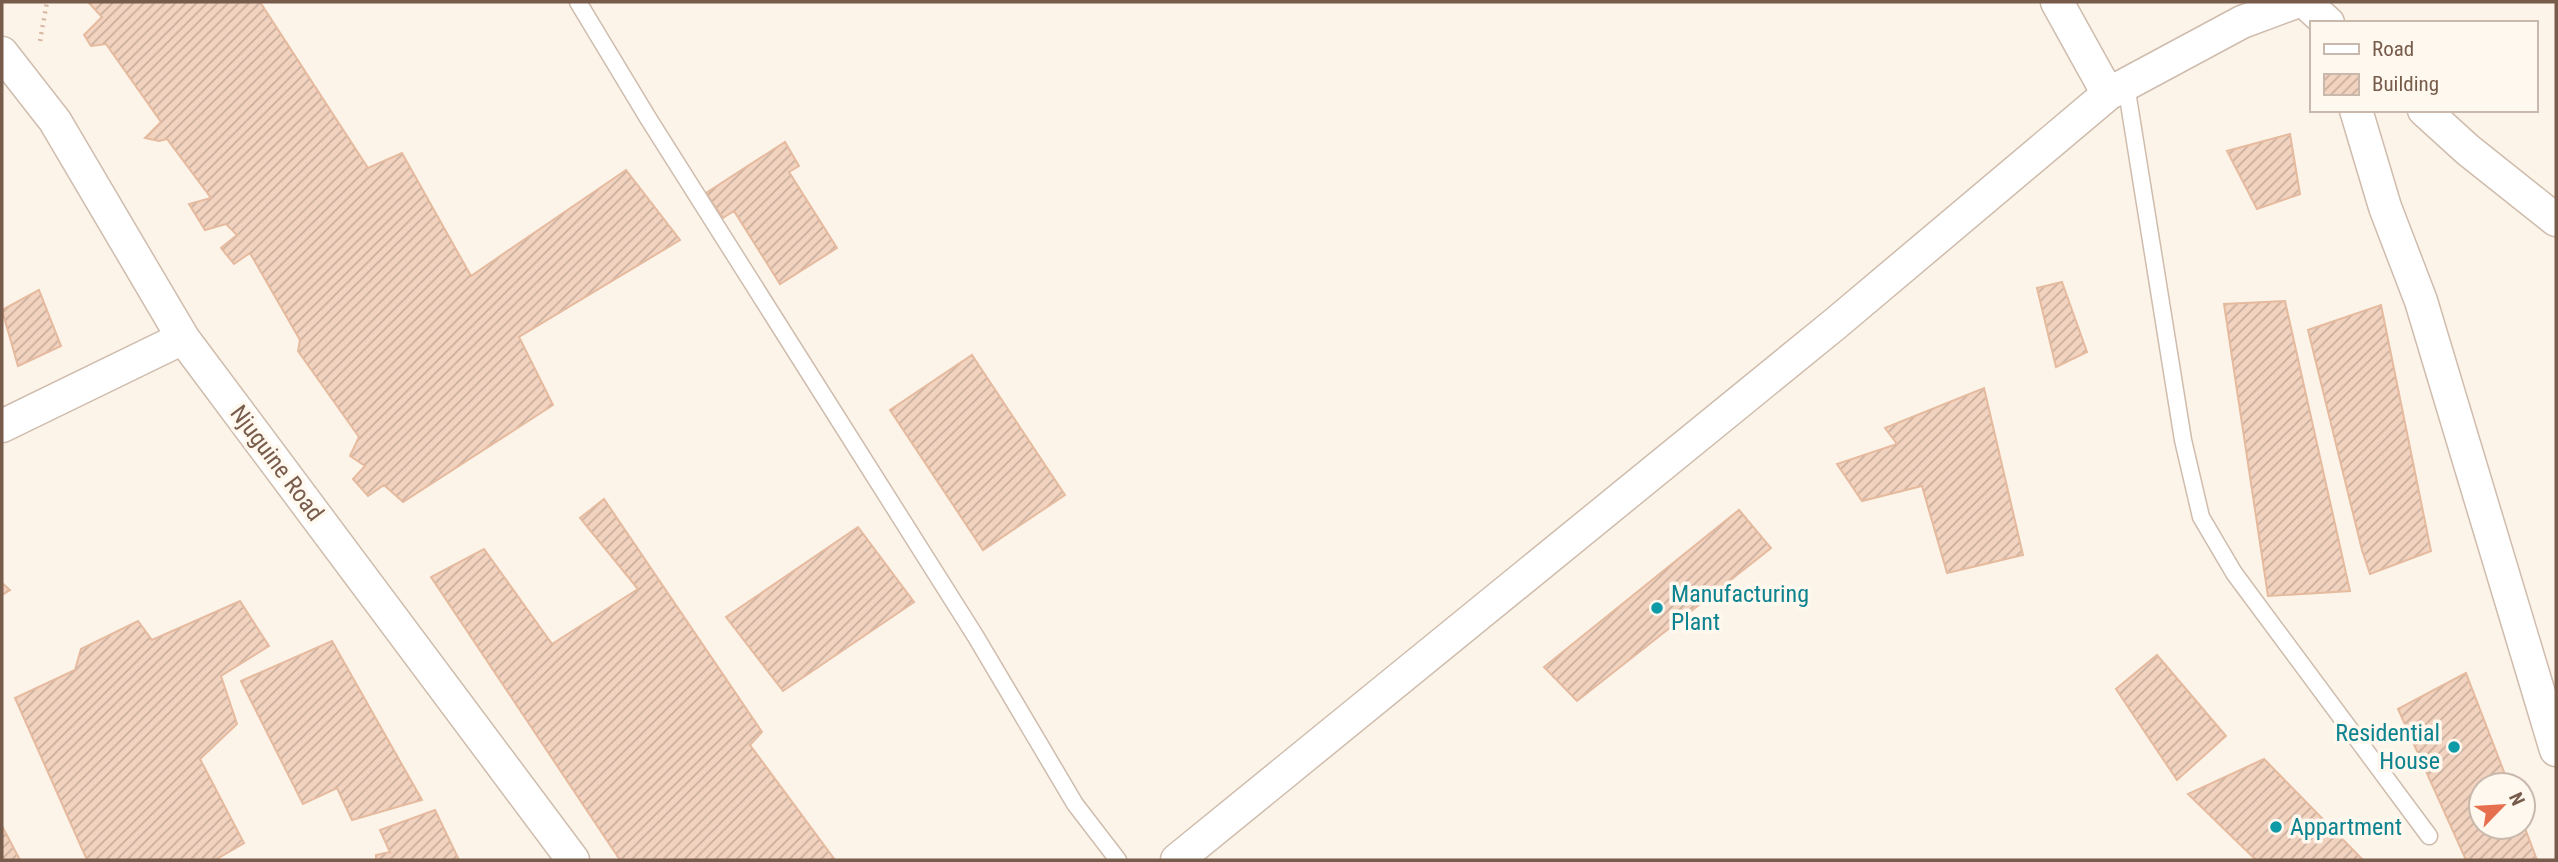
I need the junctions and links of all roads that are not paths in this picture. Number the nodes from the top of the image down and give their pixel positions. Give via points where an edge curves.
1 (578, 2) edge
2 (2057, 2) edge
3 (2296, 2) edge
4 (2305, 2) edge
5 (2326, 21) edge
6 (2, 53) edge
7 (2117, 89) junction
8 (2357, 112) edge
9 (2426, 112) edge
10 (2556, 220) edge
11 (183, 338) junction
12 (2, 426) edge
13 (2556, 750) edge
14 (2429, 836) dead end
15 (573, 860) edge
16 (1118, 860) edge
17 (1177, 860) edge

1 - 16 lane via 969,625 1075,804
2 - 7 street
3 - 7 street via 2242,22
4 - 5 street
6 - 11 street, Njuguine Road via 55,121
7 - 14 lane via 2201,517 2234,573
7 - 17 street
8 - 13 street via 2385,207 2421,301
9 - 10 street
11 - 12 street
11 - 15 street, Njuguine Road

